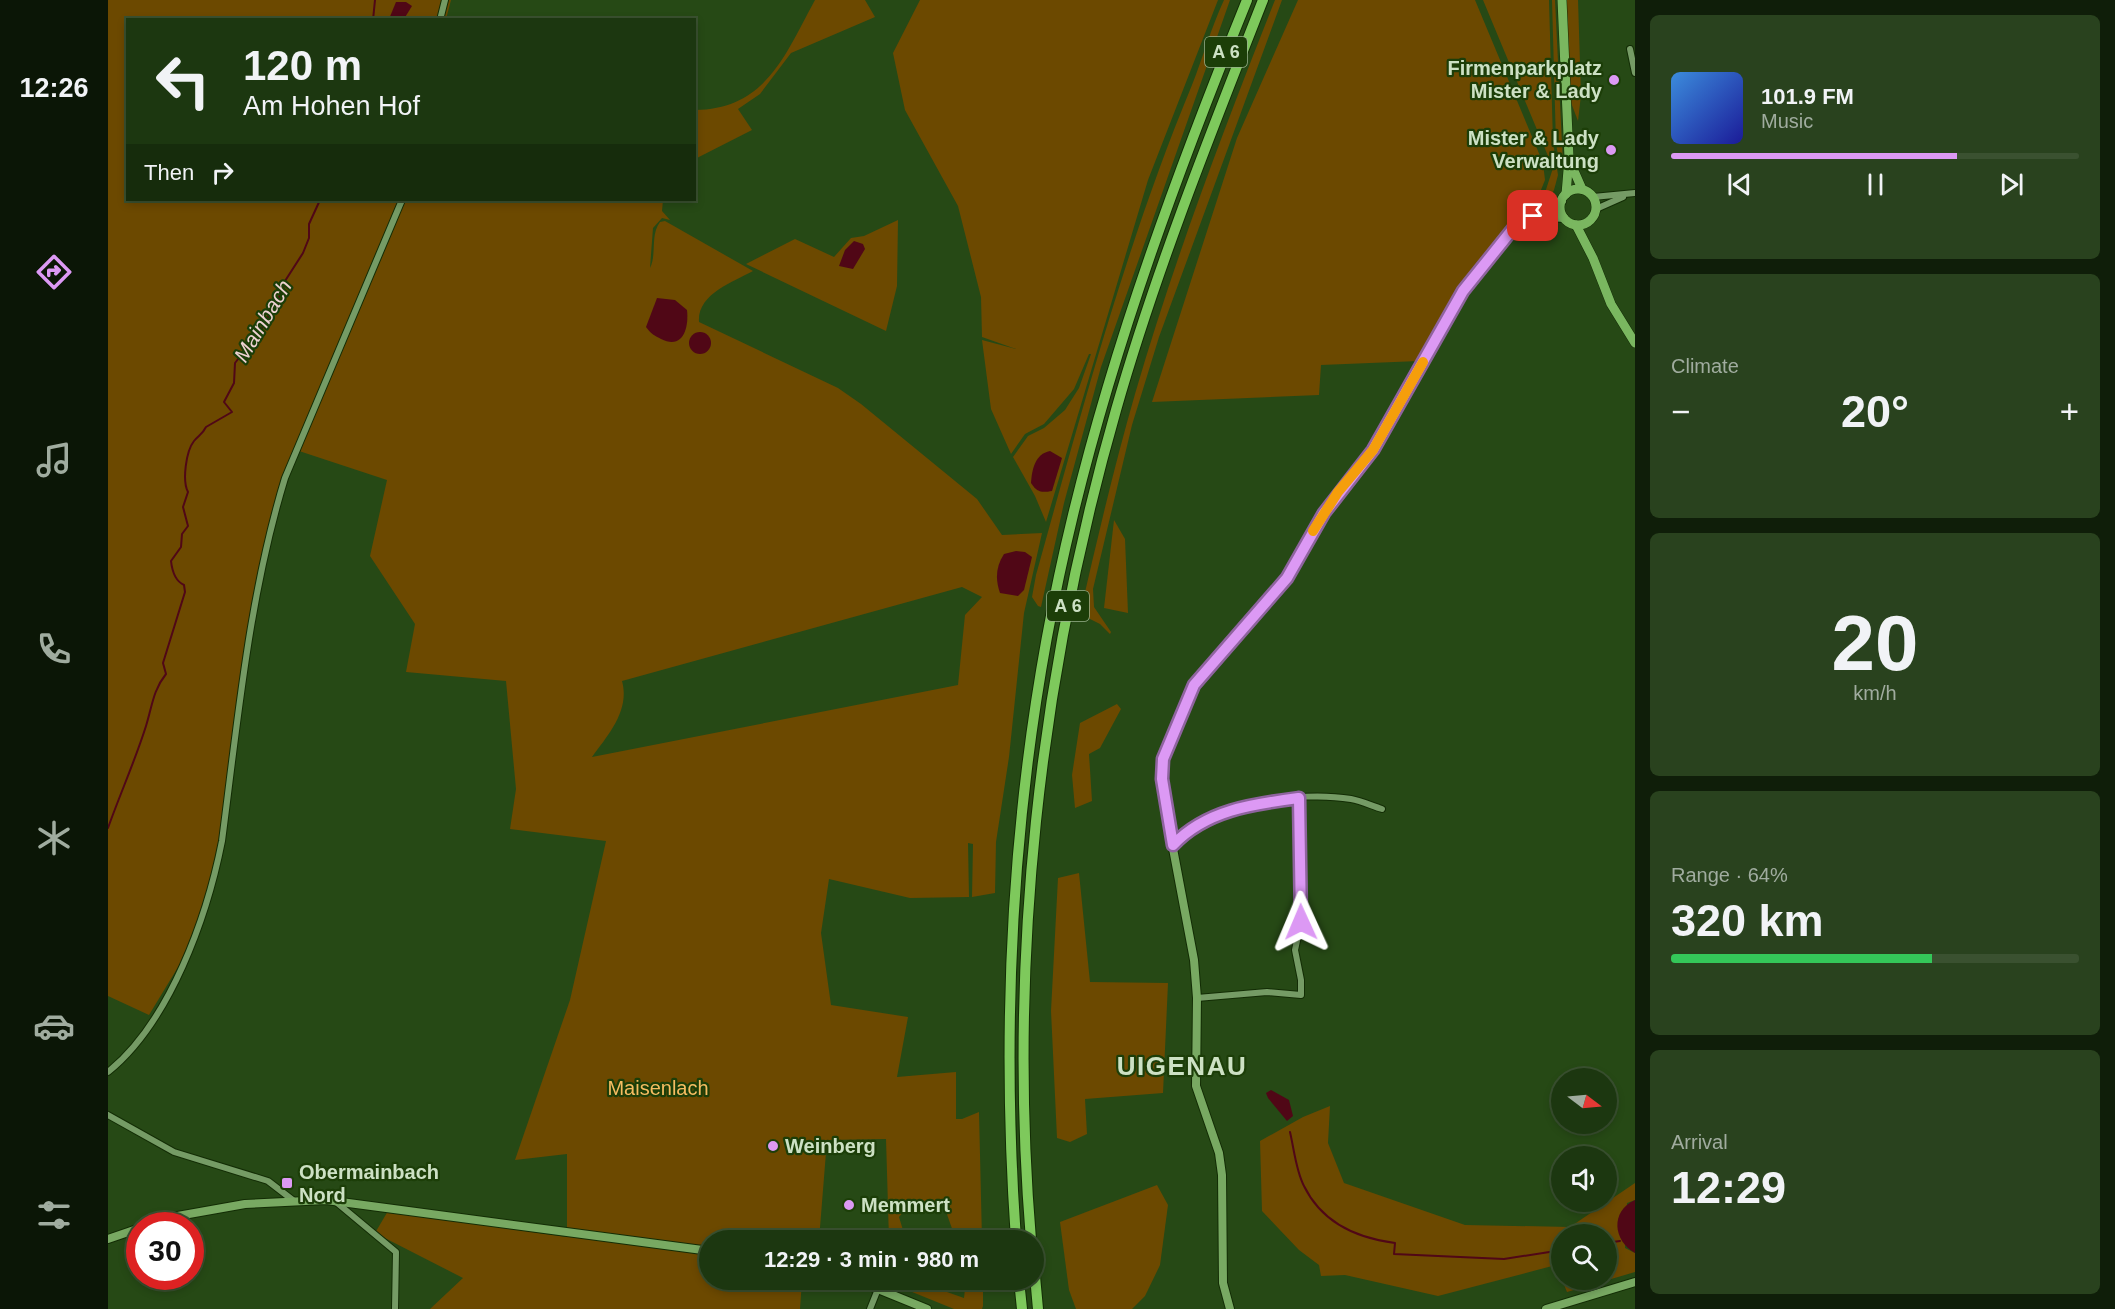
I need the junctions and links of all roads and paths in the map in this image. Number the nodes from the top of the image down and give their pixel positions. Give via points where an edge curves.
1 (445, 0) edge
2 (1247, 0) edge
3 (1263, 0) edge
4 (1562, 0) edge
5 (440, 18) edge
6 (1630, 49) dead end
7 (1635, 73) edge
8 (1569, 158) junction
9 (1582, 189) junction
10 (1635, 193) edge
11 (1627, 194) junction
12 (1564, 197) junction
13 (1593, 197) junction
14 (402, 201) edge
15 (1596, 209) junction
16 (1533, 216) junction
17 (1564, 218) junction
18 (1590, 221) junction
19 (1576, 225) junction
20 (1593, 258) junction
21 (1635, 343) edge
22 (1299, 798) junction
23 (1382, 809) dead end
24 (1173, 845) junction
25 (1197, 998) junction
26 (108, 1072) edge
27 (108, 1115) edge
28 (330, 1200) junction
29 (294, 1201) junction
30 (201, 1212) edge
31 (1016, 1230) edge
32 (1031, 1230) edge
33 (126, 1233) edge
34 (108, 1239) edge
35 (699, 1250) edge
36 (1635, 1282) edge
37 (878, 1290) edge
38 (880, 1290) edge
39 (1020, 1290) edge
40 (1036, 1290) edge
41 (395, 1309) edge
42 (870, 1309) edge
43 (927, 1309) edge
44 (1022, 1309) edge
45 (1038, 1309) edge
46 (1230, 1309) edge
47 (1546, 1309) edge

1 - 5 street
2 - 31 highway, A 6 via 1131,309 1072,517 1045,650 1026,779 1011,951 1009,1092
3 - 32 highway, A 6 via 1166,255 1123,387 1089,514 1060,650 1042,763 1026,948 1024,1088
4 - 8 main road
6 - 7 street
8 - 9 main road
8 - 12 main road
9 - 12 main road
9 - 13 main road
10 - 11 street
11 - 13 street
11 - 15 street
12 - 16 street
12 - 17 main road
13 - 15 main road
14 - 26 street via 285,478 270,525 251,623 217,870 192,943 159,1008 137,1042
15 - 18 main road
16 - 17 street
16 - 24 street via 1516,225 1463,291 1373,450 1324,513 1287,578 1194,685 1163,759 1162,779
17 - 19 main road
18 - 19 main road
18 - 20 main road
19 - 20 main road
20 - 21 main road via 1611,304
22 - 23 street via 1353,799
22 - 24 street via 1221,813 1187,830
22 - 25 street via 1301,922 1295,950 1300,995 1267,992
24 - 25 street via 1191,935
25 - 46 street via 1196,1086 1219,1153 1223,1282
27 - 29 street via 174,1152 268,1181
28 - 29 street
28 - 35 street
28 - 41 street via 396,1252
29 - 30 street
33 - 34 street
36 - 47 street
37 - 42 street
38 - 43 street
39 - 44 highway
40 - 45 highway

